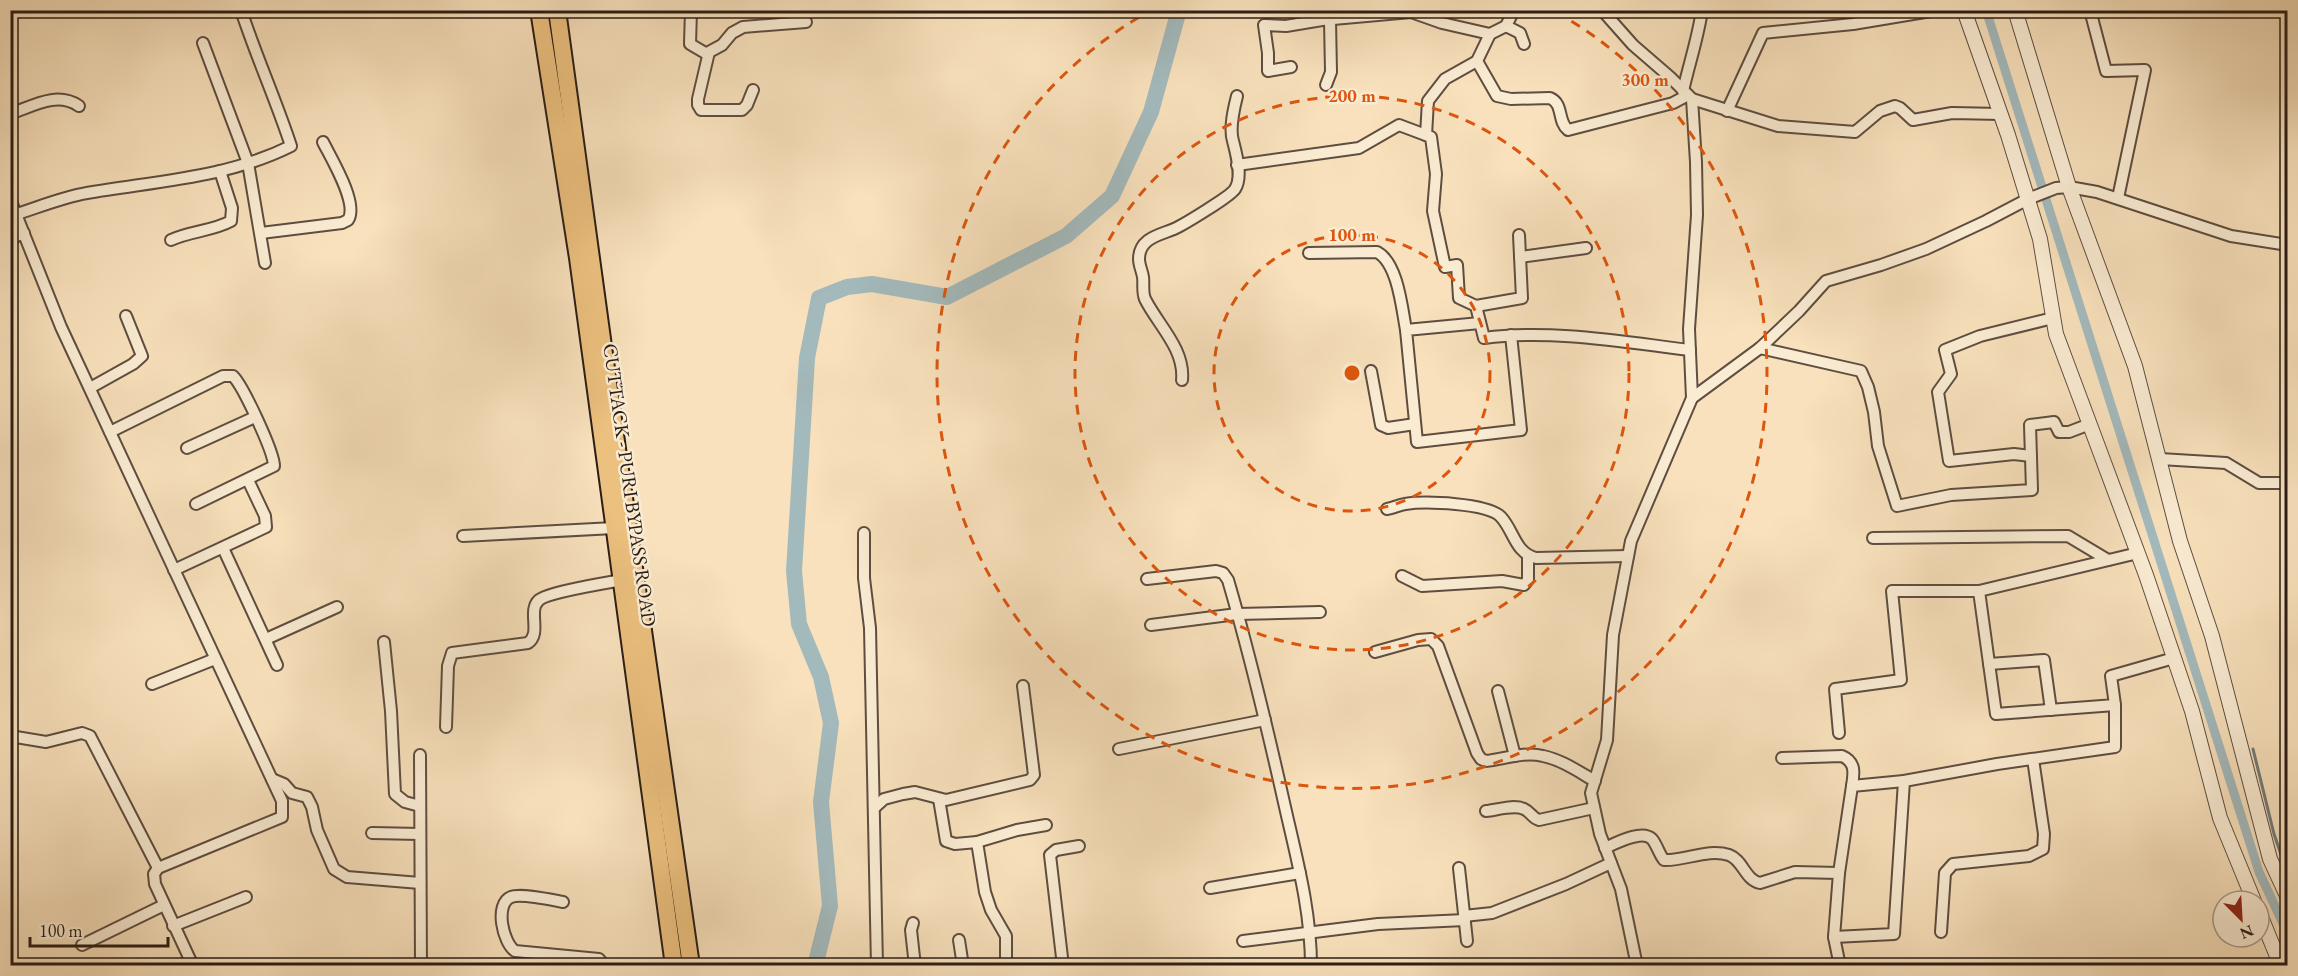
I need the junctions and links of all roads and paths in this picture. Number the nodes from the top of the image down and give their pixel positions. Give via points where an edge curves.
1 (241, 10) edge
2 (539, 10) edge
3 (556, 10) edge
4 (691, 10) edge
5 (1514, 10) edge
6 (1602, 10) edge
7 (1702, 10) edge
8 (1937, 10) edge
9 (1964, 10) edge
10 (2015, 10) edge
11 (2090, 10) edge
12 (1330, 20) junction
13 (806, 22) dead end
14 (1506, 26) junction
15 (1490, 34) junction
16 (202, 43) dead end
17 (1524, 44) dead end
18 (708, 54) junction
19 (1477, 60) junction
20 (1292, 67) dead end
21 (1326, 85) dead end
22 (753, 90) dead end
23 (1688, 95) junction
24 (1237, 96) dead end
25 (79, 106) dead end
26 (1727, 111) junction
27 (10, 114) edge
28 (2001, 114) junction
29 (1426, 135) junction
30 (323, 142) dead end
31 (249, 163) junction
32 (1236, 165) junction
33 (220, 171) junction
34 (2062, 187) junction
35 (2032, 197) junction
36 (2118, 198) junction
37 (10, 199) edge
38 (17, 214) junction
39 (261, 232) junction
40 (24, 233) junction
41 (1519, 235) dead end
42 (10, 239) edge
43 (171, 240) dead end
44 (2288, 245) edge
45 (1586, 248) dead end
46 (1309, 253) dead end
47 (1520, 257) junction
48 (265, 263) dead end
49 (1476, 306) junction
50 (126, 316) dead end
51 (2053, 318) junction
52 (1480, 323) junction
53 (1406, 330) junction
54 (1511, 335) junction
55 (1760, 348) junction
56 (1690, 350) junction
57 (1371, 371) dead end
58 (1182, 380) dead end
59 (90, 388) junction
60 (1692, 398) junction
61 (255, 417) junction
62 (1415, 424) junction
63 (2090, 424) junction
64 (110, 432) junction
65 (187, 448) dead end
66 (2031, 456) junction
67 (2160, 459) junction
68 (248, 480) junction
69 (2288, 483) edge
70 (196, 504) dead end
71 (1388, 509) dead end
72 (614, 528) junction
73 (864, 533) dead end
74 (463, 536) dead end
75 (1873, 538) dead end
76 (223, 548) junction
77 (2138, 553) junction
78 (1528, 556) junction
79 (1628, 556) junction
80 (2108, 560) junction
81 (174, 570) junction
82 (1402, 576) dead end
83 (1147, 579) dead end
84 (622, 580) junction
85 (1979, 591) junction
86 (337, 607) dead end
87 (1320, 612) dead end
88 (1237, 614) junction
89 (1151, 625) dead end
90 (266, 639) junction
91 (384, 642) dead end
92 (1375, 652) dead end
93 (2174, 658) junction
94 (215, 659) junction
95 (1989, 664) junction
96 (277, 665) dead end
97 (152, 684) dead end
98 (1023, 686) dead end
99 (1498, 691) dead end
100 (2115, 705) junction
101 (2051, 710) junction
102 (1265, 720) junction
103 (446, 728) dead end
104 (1839, 733) dead end
105 (10, 736) edge
106 (1119, 749) dead end
107 (420, 755) dead end
108 (1515, 756) junction
109 (1782, 758) dead end
110 (2033, 759) junction
111 (272, 779) junction
112 (1595, 781) junction
113 (1904, 781) junction
114 (1852, 786) junction
115 (939, 799) junction
116 (420, 806) junction
117 (874, 808) junction
118 (1594, 808) junction
119 (1486, 811) dead end
120 (1046, 825) dead end
121 (372, 833) dead end
122 (420, 834) junction
123 (977, 842) junction
124 (1079, 846) dead end
125 (1605, 848) junction
126 (1611, 862) junction
127 (158, 868) junction
128 (1459, 868) dead end
129 (1300, 873) junction
130 (1839, 873) junction
131 (420, 882) junction
132 (1210, 888) dead end
133 (2249, 889) edge
134 (246, 897) dead end
135 (2288, 898) edge
136 (563, 902) dead end
137 (164, 905) junction
138 (1464, 918) junction
139 (913, 923) dead end
140 (173, 926) junction
141 (1941, 932) dead end
142 (1311, 933) junction
143 (1834, 937) junction
144 (958, 940) dead end
145 (1243, 941) dead end
146 (1467, 941) dead end
147 (2271, 941) edge
148 (82, 945) dead end
149 (193, 966) edge
150 (421, 966) edge
151 (605, 966) edge
152 (674, 966) edge
153 (691, 966) edge
154 (877, 966) edge
155 (915, 966) edge
156 (963, 966) edge
157 (1006, 966) edge
158 (1063, 966) edge
159 (1311, 966) edge
160 (1637, 966) edge
161 (1840, 966) edge
162 (2281, 966) edge

1 - 31 street via 291,146
2 - 72 highway, CUTTACK - PURI BYPASS ROAD via 574,227
3 - 153 highway, CUTTACK - PURI BYPASS ROAD
4 - 18 street via 690,44
5 - 14 street
6 - 23 street
7 - 23 street via 1689,63
8 - 26 street via 1763,33
9 - 28 street
10 - 34 street
11 - 36 street via 2106,70 2145,70
12 - 15 street via 1411,12
12 - 20 street via 1264,25 1268,71
12 - 21 street via 1331,72
13 - 18 street via 743,27
14 - 15 street
14 - 17 street via 1520,33
15 - 19 street
16 - 31 street
18 - 22 street via 698,99 700,110 741,110
19 - 23 street via 1497,96 1554,99 1568,130 1673,103
19 - 29 street via 1445,78 1428,101
23 - 26 street
23 - 56 street via 1697,215
24 - 32 street via 1232,140
25 - 27 street via 64,99 51,100
26 - 28 street via 1778,126 1855,132 1880,111 1895,106 1913,120 1952,113
28 - 35 street
29 - 32 street via 1399,125 1359,148
29 - 49 street via 1431,137 1436,174 1432,212 1445,267 1457,265 1459,298
30 - 39 street via 346,193 351,209 348,220
31 - 33 street
31 - 39 street
32 - 58 street via 1239,179 1235,190 1174,229 1147,241 1141,251 1144,295 1182,361
33 - 38 street via 84,194
33 - 43 street via 232,208 231,221
34 - 35 street
34 - 36 street
34 - 67 street via 2135,366
35 - 51 street
35 - 55 street via 1926,249 1826,281
36 - 44 street via 2231,236
37 - 38 street
38 - 40 street
39 - 48 street
40 - 42 street
40 - 59 street
41 - 47 street
45 - 47 street
46 - 53 street via 1381,254 1394,274
47 - 49 street via 1522,298
49 - 52 street
50 - 59 street via 142,356
51 - 63 street
51 - 66 street via 1980,336 1945,350 1951,374 1938,392 1949,461 2014,454
52 - 53 street
52 - 54 street via 1484,338
53 - 62 street
54 - 56 street
54 - 62 street via 1521,430 1417,442
55 - 60 street
55 - 66 street via 1861,371 1897,506 1951,495 2032,490
56 - 60 street
57 - 62 street via 1382,425 1388,428
59 - 64 street
60 - 79 street
61 - 64 street via 236,379 230,375
61 - 65 street
61 - 68 street via 274,466
63 - 66 street via 2068,432 2060,432 2054,422 2030,425
63 - 77 street
64 - 81 street
67 - 69 street via 2226,463 2259,483
67 - 135 street via 2180,541 2212,636 2270,859
68 - 70 street
68 - 76 street via 265,516 266,527
71 - 78 street via 1404,504 1443,503 1491,510 1500,516
72 - 74 street
72 - 84 highway, CUTTACK - PURI BYPASS ROAD
73 - 117 street
75 - 80 street via 2068,536
76 - 81 street
76 - 90 street
77 - 80 street
77 - 93 street
78 - 79 street
78 - 82 street via 1528,580 1524,585 1502,582 1422,586
79 - 112 street via 1613,635 1607,740
80 - 85 street
81 - 94 street
83 - 88 street via 1223,573
84 - 103 street via 539,600 534,634 528,643 452,653
84 - 152 highway, CUTTACK - PURI BYPASS ROAD
85 - 95 street
85 - 104 street via 1892,591 1901,680 1835,689
86 - 90 street
87 - 88 street
88 - 89 street
88 - 102 street
90 - 96 street
91 - 116 street via 395,794
92 - 108 street via 1431,639 1438,646 1481,759
93 - 100 street via 2111,676
93 - 133 street via 2220,818
94 - 97 street
94 - 111 street
95 - 101 street via 2044,660
95 - 101 street via 1996,714
98 - 115 street via 1034,775 1030,780
99 - 108 street
100 - 101 street
100 - 110 street via 2115,747
102 - 106 street
102 - 129 street
105 - 127 street via 46,742 82,733 90,736
107 - 116 street
108 - 112 street via 1542,755
109 - 114 street via 1842,756 1852,764
110 - 113 street
110 - 141 street via 2043,849 2029,856 1953,864 1945,873
111 - 127 street via 282,801 282,818
111 - 131 street via 309,801 328,857 340,874
112 - 118 street via 1591,793
113 - 114 street
113 - 143 street via 1894,934
114 - 130 street
115 - 117 street via 915,792 884,799
115 - 123 street via 946,841
116 - 122 street
117 - 154 street
118 - 119 street via 1539,820 1519,807
118 - 125 street
120 - 123 street
121 - 122 street
122 - 131 street
123 - 157 street via 985,892 1006,936
124 - 158 street via 1050,855
125 - 126 street
125 - 130 street via 1646,836 1653,840 1664,860 1728,855 1749,878 1760,883 1795,872
126 - 138 street via 1492,913
126 - 160 street
127 - 137 street via 155,884
128 - 138 street
129 - 132 street
129 - 142 street
130 - 143 street
131 - 150 street
134 - 140 street
136 - 151 street via 516,896 508,899 502,914 506,943 514,951 599,959
137 - 140 street
137 - 148 street
138 - 142 street
138 - 146 street
139 - 155 street
140 - 149 street
142 - 145 street
142 - 159 street
143 - 161 street
144 - 156 street
147 - 162 street

